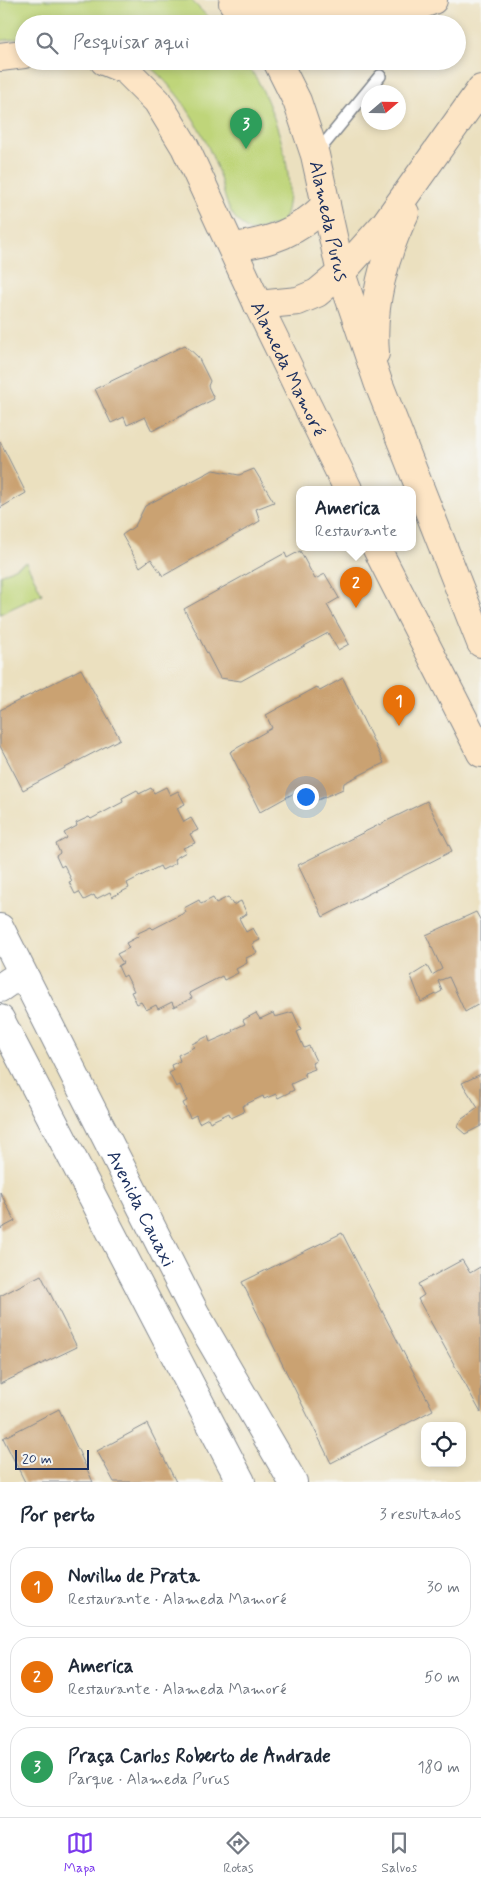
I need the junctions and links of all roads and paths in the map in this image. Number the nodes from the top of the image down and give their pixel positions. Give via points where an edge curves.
1 (433, 0) edge
2 (231, 2) edge
3 (243, 15) edge
4 (15, 55) edge
5 (0, 57) edge
6 (126, 70) edge
7 (282, 70) edge
8 (380, 76) dead end
9 (481, 89) edge
10 (314, 155) junction
11 (427, 167) junction
12 (326, 205) junction
13 (232, 247) junction
14 (341, 273) junction
15 (258, 305) junction
16 (378, 382) junction
17 (347, 486) edge
18 (378, 551) edge
19 (481, 642) edge
20 (481, 753) edge
21 (0, 928) edge
22 (14, 970) edge
23 (0, 988) edge
24 (0, 1019) edge
25 (241, 1482) edge
26 (293, 1482) edge

1 - 2 main road via 369,11
2 - 3 main road
4 - 5 main road
6 - 13 main road via 158,101 185,147
7 - 10 main road, Alameda Purus via 297,101
8 - 10 lane
9 - 11 main road
10 - 12 main road, Alameda Purus
11 - 14 main road via 384,224
11 - 16 main road via 396,230 380,279 373,335
12 - 13 main road via 309,222 285,235 259,244
12 - 14 main road, Alameda Purus
13 - 15 main road, Alameda Mamoré
14 - 15 main road via 317,293 298,300
14 - 16 main road, Alameda Purus
15 - 17 main road, Alameda Mamoré
16 - 19 main road
18 - 20 main road
21 - 22 street, Avenida Cauaxi
22 - 23 street via 10,981
22 - 26 street, Avenida Cauaxi via 195,1313
24 - 25 street, Avenida Cauaxi

